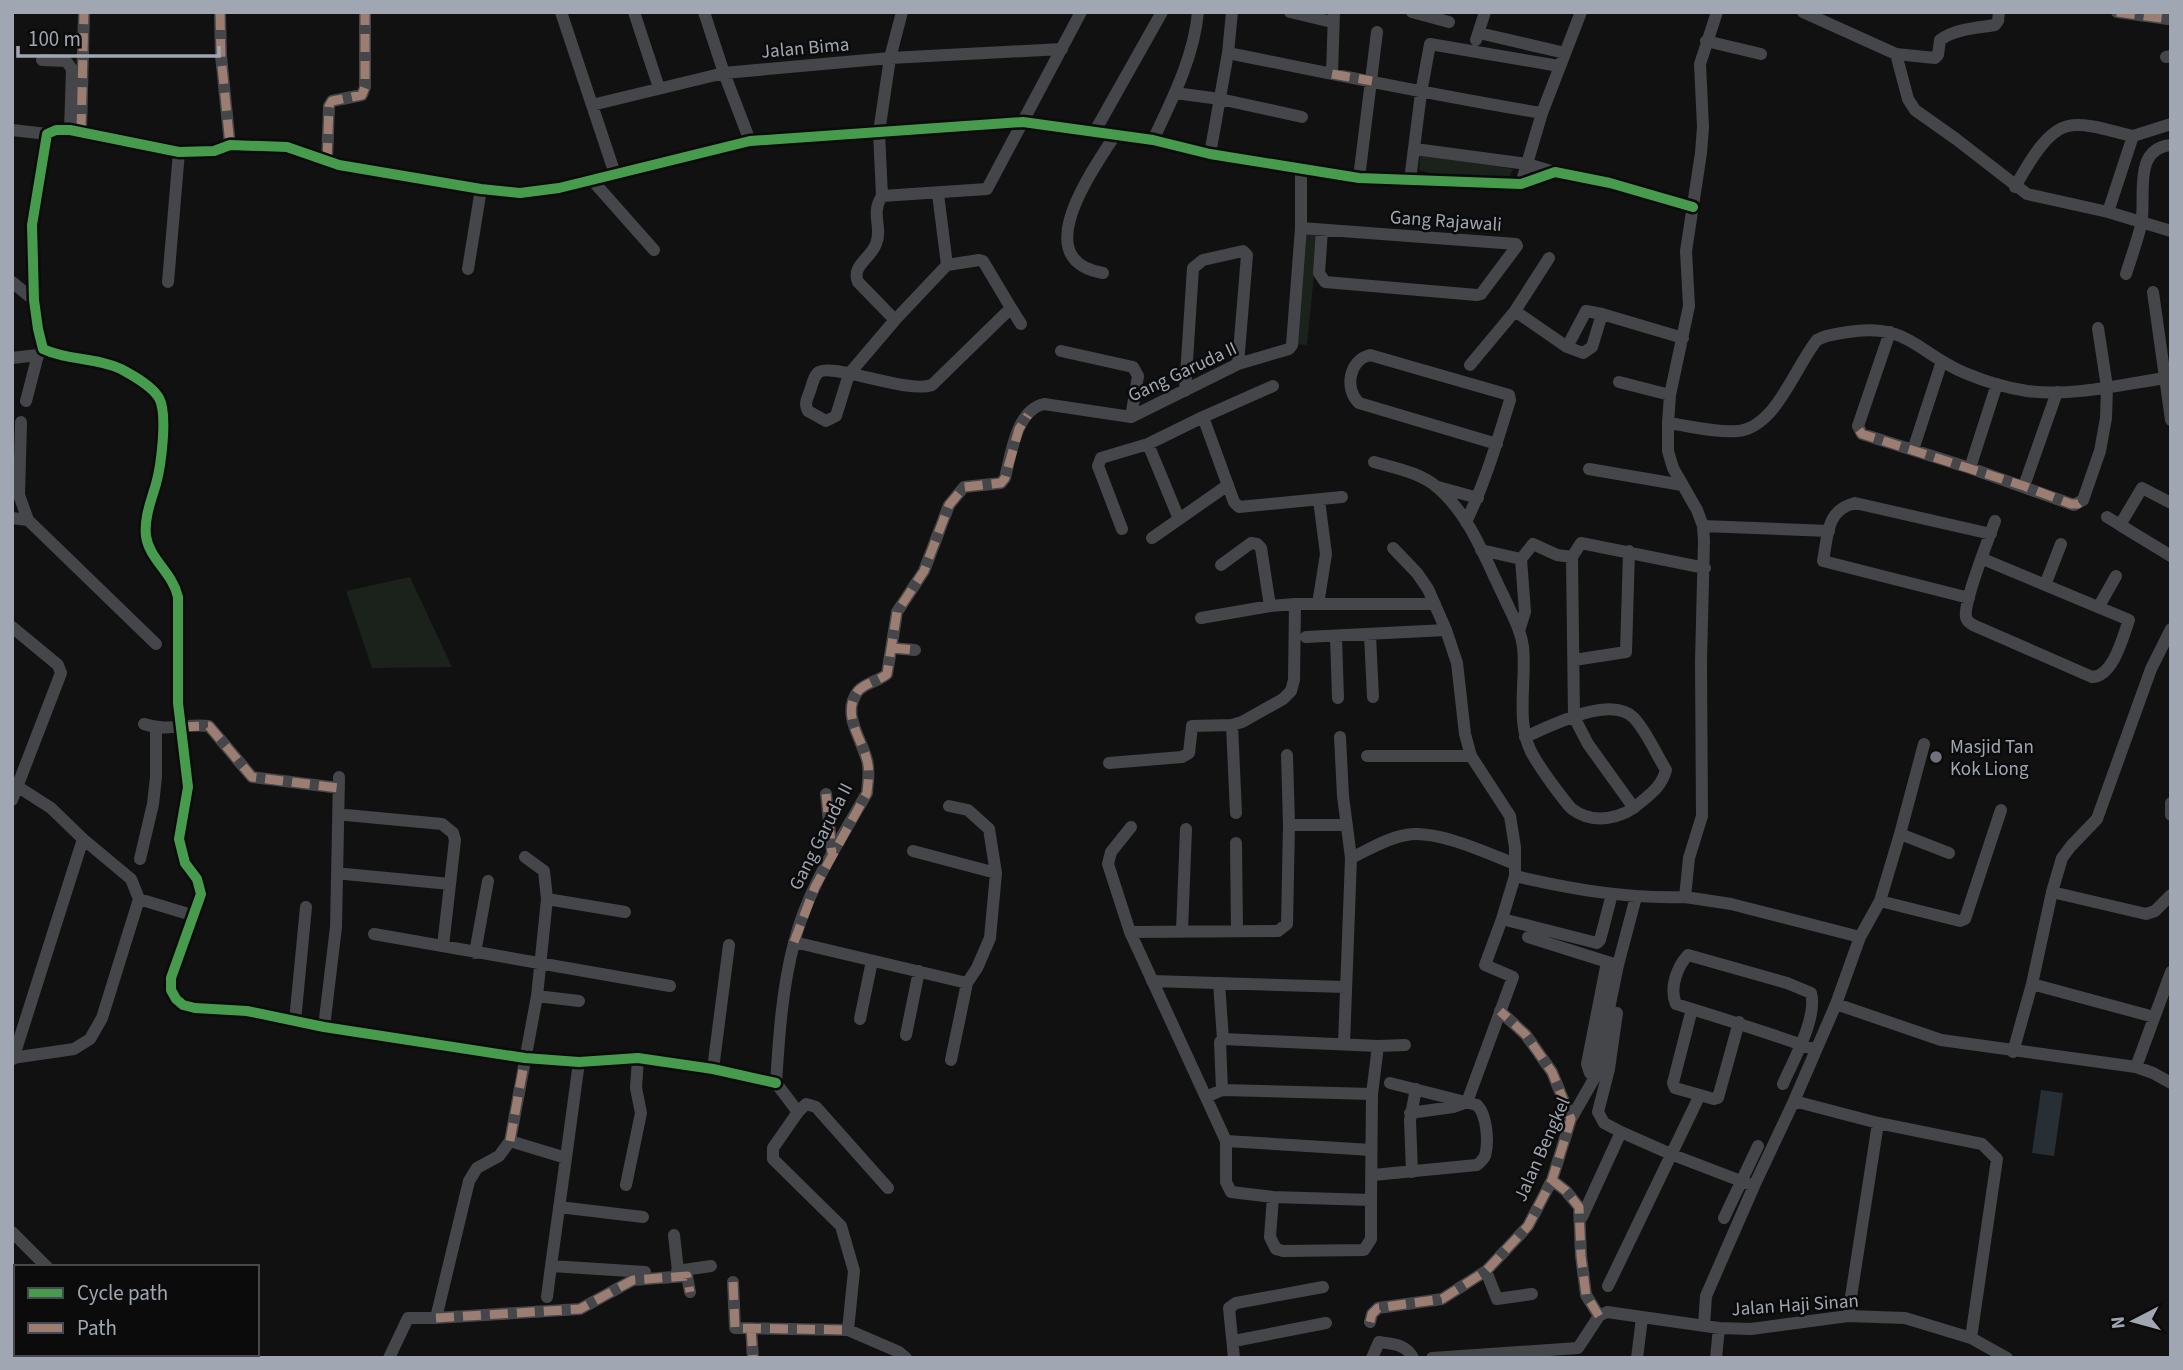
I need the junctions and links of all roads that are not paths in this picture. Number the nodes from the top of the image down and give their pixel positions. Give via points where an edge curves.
1 (84, 12) edge
2 (220, 12) edge
3 (365, 12) edge
4 (561, 12) edge
5 (634, 12) edge
6 (704, 12) edge
7 (902, 12) edge
8 (1081, 12) edge
9 (1162, 12) edge
10 (1198, 12) edge
11 (1232, 12) edge
12 (1290, 12) edge
13 (1412, 12) edge
14 (1486, 12) edge
15 (1581, 12) edge
16 (1717, 12) edge
17 (1803, 12) edge
18 (1999, 12) edge
19 (2117, 12) edge
20 (1427, 14) edge
21 (1333, 17) edge
22 (2168, 19) dead end
23 (1449, 22) dead end
24 (1377, 32) dead end
25 (1479, 33) junction
26 (1706, 41) junction
27 (1062, 49) junction
28 (1473, 51) junction
29 (1228, 53) junction
30 (1565, 53) junction
31 (1761, 54) dead end
32 (1896, 54) junction
33 (890, 58) junction
34 (42, 60) dead end
35 (1559, 66) junction
36 (724, 73) junction
37 (1332, 74) junction
38 (1372, 81) junction
39 (659, 89) junction
40 (1175, 93) junction
41 (1421, 93) junction
42 (1220, 99) junction
43 (592, 106) junction
44 (1542, 113) junction
45 (1302, 117) dead end
46 (1023, 122) junction
47 (2171, 124) edge
48 (12, 130) edge
49 (76, 131) junction
50 (1095, 131) junction
51 (879, 132) junction
52 (47, 134) junction
53 (1115, 135) junction
54 (2133, 136) junction
55 (750, 141) junction
56 (1153, 141) junction
57 (230, 145) junction
58 (2171, 145) edge
59 (1415, 149) junction
60 (179, 152) junction
61 (1210, 154) junction
62 (327, 161) junction
63 (1527, 164) junction
64 (1555, 172) junction
65 (1301, 173) junction
66 (615, 174) junction
67 (1359, 178) junction
68 (592, 180) junction
69 (1410, 180) junction
70 (1521, 184) junction
71 (2015, 187) junction
72 (481, 189) junction
73 (938, 194) junction
74 (882, 196) junction
75 (1693, 208) junction
76 (2118, 215) junction
77 (2141, 223) junction
78 (1301, 228) junction
79 (1322, 230) junction
80 (2171, 231) edge
81 (654, 250) dead end
82 (1549, 258) dead end
83 (947, 265) junction
84 (468, 269) dead end
85 (1103, 273) dead end
86 (2126, 274) dead end
87 (12, 282) edge
88 (168, 282) dead end
89 (2153, 292) dead end
90 (34, 300) junction
91 (1012, 308) junction
92 (1515, 311) junction
93 (1602, 314) junction
94 (895, 320) junction
95 (1021, 324) dead end
96 (2098, 328) dead end
97 (1890, 332) junction
98 (1683, 338) junction
99 (1567, 347) junction
100 (1061, 351) dead end
101 (41, 352) junction
102 (12, 358) edge
103 (1941, 361) junction
104 (1238, 364) junction
105 (1470, 365) dead end
106 (2168, 377) edge
107 (1619, 382) dead end
108 (1997, 384) junction
109 (1273, 386) dead end
110 (2106, 387) junction
111 (1672, 390) junction
112 (1185, 391) junction
113 (2057, 392) junction
114 (26, 401) dead end
115 (1131, 417) junction
116 (1203, 417) junction
117 (2171, 420) edge
118 (21, 422) dead end
119 (1668, 423) junction
120 (1148, 444) junction
121 (1497, 444) junction
122 (17, 449) edge
123 (1913, 450) junction
124 (1374, 462) dead end
125 (1970, 468) junction
126 (1589, 470) dead end
127 (1228, 485) junction
128 (1682, 485) junction
129 (2024, 486) junction
130 (1438, 487) junction
131 (1342, 497) dead end
132 (1478, 498) junction
133 (1319, 500) junction
134 (2171, 503) edge
135 (2107, 517) dead end
136 (12, 518) edge
137 (1179, 519) junction
138 (28, 520) junction
139 (1995, 521) dead end
140 (1466, 522) junction
141 (2120, 525) junction
142 (1703, 526) junction
143 (1122, 528) dead end
144 (1829, 531) junction
145 (1991, 534) junction
146 (1152, 538) dead end
147 (2062, 544) dead end
148 (1393, 548) dead end
149 (1481, 550) junction
150 (1629, 551) junction
151 (2171, 556) edge
152 (1572, 557) junction
153 (1521, 559) junction
154 (1983, 559) junction
155 (1221, 565) dead end
156 (1705, 568) junction
157 (2116, 576) dead end
158 (2045, 585) junction
159 (1969, 598) junction
160 (1295, 604) junction
161 (1318, 604) junction
162 (1435, 604) junction
163 (1269, 606) junction
164 (2099, 606) junction
165 (1201, 618) dead end
166 (12, 628) edge
167 (2171, 629) edge
168 (1446, 630) junction
169 (1519, 631) junction
170 (1370, 635) junction
171 (1336, 636) junction
172 (1306, 638) dead end
173 (156, 644) dead end
174 (892, 648) junction
175 (915, 650) dead end
176 (1574, 660) junction
177 (1373, 697) dead end
178 (1338, 698) dead end
179 (1574, 717) junction
180 (1233, 725) junction
181 (181, 727) junction
182 (1340, 737) dead end
183 (1525, 737) junction
184 (1924, 744) dead end
185 (1287, 755) dead end
186 (1367, 756) dead end
187 (1471, 756) junction
188 (1109, 763) dead end
189 (15, 784) edge
190 (827, 794) dead end
191 (12, 800) edge
192 (2171, 803) edge
193 (949, 806) dead end
194 (1634, 808) junction
195 (2001, 810) dead end
196 (1236, 813) dead end
197 (346, 815) dead end
198 (2171, 815) edge
199 (1289, 825) junction
200 (1347, 825) junction
201 (1131, 827) dead end
202 (1186, 829) dead end
203 (1900, 834) junction
204 (83, 839) junction
205 (1236, 843) dead end
206 (913, 851) dead end
207 (832, 853) junction
208 (1949, 853) dead end
209 (525, 857) dead end
210 (1350, 858) junction
211 (140, 859) dead end
212 (1515, 870) junction
213 (996, 873) junction
214 (345, 874) dead end
215 (488, 881) dead end
216 (450, 884) junction
217 (2052, 892) junction
218 (1612, 894) junction
219 (2171, 895) edge
220 (1636, 897) junction
221 (1685, 897) junction
222 (139, 899) junction
223 (547, 900) junction
224 (1880, 901) junction
225 (306, 907) dead end
226 (625, 912) dead end
227 (185, 913) dead end
228 (1502, 919) junction
229 (1182, 931) junction
230 (1237, 931) junction
231 (1130, 932) junction
232 (374, 934) dead end
233 (1528, 937) dead end
234 (1860, 937) junction
235 (794, 942) junction
236 (729, 945) dead end
237 (443, 946) junction
238 (475, 953) junction
239 (872, 961) junction
240 (540, 964) junction
241 (1612, 964) junction
242 (919, 971) junction
243 (2171, 972) edge
244 (1152, 981) junction
245 (967, 983) junction
246 (1219, 983) junction
247 (2032, 984) junction
248 (670, 985) dead end
249 (1345, 987) junction
250 (537, 996) junction
251 (579, 1001) dead end
252 (1836, 1004) junction
253 (1692, 1009) junction
254 (1500, 1011) junction
255 (1617, 1013) dead end
256 (2154, 1017) junction
257 (860, 1018) dead end
258 (295, 1021) junction
259 (1739, 1022) junction
260 (324, 1027) junction
261 (906, 1034) dead end
262 (1223, 1039) junction
263 (1344, 1044) junction
264 (1801, 1044) junction
265 (1405, 1045) dead end
266 (1378, 1046) junction
267 (1816, 1050) junction
268 (2013, 1052) junction
269 (13, 1058) edge
270 (525, 1058) junction
271 (638, 1058) junction
272 (951, 1060) dead end
273 (579, 1062) junction
274 (2136, 1067) junction
275 (713, 1069) junction
276 (776, 1083) junction
277 (1390, 1083) dead end
278 (2171, 1083) edge
279 (1783, 1084) dead end
280 (1416, 1089) junction
281 (1222, 1090) junction
282 (1372, 1094) junction
283 (1206, 1097) junction
284 (1697, 1101) dead end
285 (1794, 1101) junction
286 (1467, 1102) junction
287 (798, 1112) junction
288 (1410, 1113) junction
289 (1571, 1119) junction
290 (1878, 1123) junction
291 (1621, 1132) junction
292 (510, 1141) junction
293 (1226, 1141) junction
294 (1758, 1146) dead end
295 (1371, 1150) junction
296 (1673, 1155) junction
297 (566, 1158) junction
298 (1412, 1172) junction
299 (1373, 1175) dead end
300 (1552, 1180) junction
301 (1748, 1184) junction
302 (626, 1185) dead end
303 (888, 1188) dead end
304 (1273, 1197) junction
305 (1371, 1200) junction
306 (559, 1207) junction
307 (643, 1217) dead end
308 (1582, 1217) dead end
309 (1724, 1218) dead end
310 (12, 1232) edge
311 (674, 1235) dead end
312 (17, 1246) edge
313 (44, 1265) edge
314 (551, 1266) junction
315 (711, 1266) dead end
316 (678, 1271) junction
317 (1486, 1271) junction
318 (733, 1282) dead end
319 (1608, 1286) dead end
320 (1323, 1287) dead end
321 (690, 1292) dead end
322 (1532, 1294) dead end
323 (547, 1297) dead end
324 (1599, 1316) junction
325 (1848, 1316) junction
326 (436, 1318) junction
327 (1642, 1318) junction
328 (1370, 1322) dead end
329 (1326, 1323) dead end
330 (1704, 1325) junction
331 (751, 1328) junction
332 (1719, 1328) junction
333 (849, 1330) junction
334 (1971, 1338) junction
335 (1234, 1340) junction
336 (389, 1358) edge
337 (753, 1358) edge
338 (906, 1358) edge
339 (1234, 1358) edge
340 (1372, 1358) edge
341 (1413, 1358) edge
342 (1432, 1358) edge
343 (1637, 1358) edge
344 (1716, 1358) edge
345 (2007, 1358) edge

1 - 49 street
2 - 57 street
3 - 62 street via 365,88 362,95 332,100
4 - 43 street
5 - 39 street
6 - 36 street
7 - 33 street
8 - 27 street
9 - 50 street
10 - 40 street via 1195,37
11 - 29 street
12 - 21 street
13 - 20 street
14 - 25 street
15 - 30 street
16 - 26 street
17 - 32 street
18 - 32 street via 1995,24 1943,37 1935,58
19 - 22 street
20 - 23 street
21 - 37 street
24 - 38 street
25 - 28 street
25 - 30 street
26 - 31 street
26 - 75 street via 1700,64 1703,127
27 - 33 street, Jalan Bima
27 - 46 street
28 - 35 street
28 - 41 street via 1430,44
29 - 37 street
29 - 42 street
30 - 35 street
32 - 71 street via 1915,110
33 - 36 street, Jalan Bima
33 - 51 street
34 - 49 street via 66,61 72,69
35 - 44 street
36 - 39 street, Jalan Bima
36 - 55 street
37 - 38 street
38 - 41 street
38 - 67 street
39 - 43 street, Jalan Bima
40 - 42 street
40 - 56 street
41 - 44 street
41 - 59 street
42 - 45 street
42 - 61 street
43 - 66 street
44 - 63 street
46 - 50 street
46 - 51 street
46 - 73 street via 987,189
47 - 54 street
48 - 52 street
49 - 52 street
49 - 60 street
50 - 53 street
51 - 55 street
51 - 74 street
52 - 90 street via 32,225
53 - 56 street
53 - 85 street via 1079,194 1067,228 1074,259 1082,267
54 - 71 street via 2082,126 2059,130
54 - 76 street
55 - 66 street
56 - 61 street
57 - 60 street via 214,151
57 - 62 street via 287,147
58 - 77 street via 2155,151 2145,164
59 - 63 street
59 - 69 street
60 - 88 street
61 - 65 street
62 - 72 street
63 - 64 street
63 - 70 street
64 - 70 street
64 - 75 street
65 - 67 street
65 - 78 street
66 - 68 street
67 - 69 street
68 - 72 street via 540,192
68 - 81 street
69 - 70 street
71 - 76 street via 2039,199
72 - 84 street
73 - 74 street
73 - 83 street
74 - 94 street via 875,208 877,241 856,276
75 - 98 street via 1686,251 1689,296
76 - 77 street
77 - 80 street
77 - 86 street
78 - 79 street
78 - 104 street, Gang Garuda II via 1292,345
79 - 79 street, Gang Rajawali via 1319,273 1325,282 1479,295 1517,245
82 - 92 street
83 - 91 street via 983,261
83 - 94 street
87 - 90 street
89 - 106 street
90 - 101 street
91 - 94 street via 932,385 915,387 849,374
91 - 95 street
92 - 99 street
92 - 105 street
93 - 98 street
93 - 99 street via 1587,311
93 - 99 street via 1588,351 1583,354
96 - 110 street
97 - 103 street
97 - 119 street via 1872,329 1817,340 1768,416 1756,426 1737,431
97 - 123 street via 1858,430
98 - 111 street
100 - 115 street via 1133,367 1138,376
101 - 102 street
101 - 114 street
101 - 181 street via 122,370 152,389 162,405 160,462 146,539 171,577 178,597
103 - 108 street
103 - 123 street
104 - 112 street, Gang Garuda II
104 - 112 street via 1247,255 1243,251 1196,264
106 - 110 street
106 - 117 street
107 - 111 street
108 - 113 street
108 - 125 street
109 - 116 street
110 - 113 street
110 - 129 street via 2104,435 2081,503 2071,505
111 - 119 street
112 - 115 street, Gang Garuda II
113 - 129 street
115 - 174 street, Gang Garuda II via 1036,405 1019,429 1001,483 964,487 949,505 924,571 897,612
116 - 120 street
116 - 127 street
118 - 122 street
119 - 128 street via 1668,451
120 - 137 street
120 - 143 street via 1099,461
121 - 121 street via 1510,400 1506,393 1370,355 1355,363 1349,388 1359,403
121 - 132 street
122 - 138 street via 19,495
123 - 125 street
124 - 130 street
125 - 129 street
126 - 128 street
127 - 133 street via 1234,502 1244,508
127 - 137 street
128 - 142 street
130 - 132 street
130 - 140 street
131 - 133 street
132 - 140 street
133 - 161 street via 1326,554
134 - 141 street via 2142,488
135 - 141 street
136 - 138 street
137 - 146 street
138 - 173 street
139 - 145 street
140 - 149 street
141 - 151 street
142 - 144 street
142 - 156 street
144 - 145 street via 1833,515 1842,506 1855,503
144 - 159 street via 1823,561
145 - 154 street
147 - 158 street
148 - 162 street via 1418,573
149 - 153 street
149 - 169 street
150 - 152 street via 1581,543
150 - 156 street
150 - 176 street via 1626,652
152 - 153 street via 1533,544
152 - 176 street
153 - 169 street via 1525,612
154 - 158 street
154 - 159 street
155 - 163 street via 1251,543 1257,544
156 - 221 street via 1702,816 1689,858
157 - 164 street
158 - 164 street
159 - 164 street via 1965,615 1973,625 2097,678 2106,673 2129,620
160 - 161 street
160 - 163 street
160 - 180 street via 1291,691
161 - 162 street
162 - 168 street
163 - 165 street
166 - 189 street via 58,665 61,673
167 - 217 street via 2151,669 2097,819 2066,852
168 - 170 street
168 - 187 street via 1457,663
169 - 183 street
170 - 171 street
170 - 177 street
171 - 172 street
171 - 178 street
174 - 175 street
174 - 207 street, Gang Garuda II via 887,674 860,688 853,701 851,719 867,758 867,793
176 - 179 street
179 - 183 street
179 - 194 street
179 - 194 street via 1616,708 1633,717 1666,770 1663,783
180 - 188 street via 1192,726 1189,753 1182,757
180 - 196 street
181 - 211 street via 150,726 156,777
181 - 258 street via 188,787 179,839 201,894 171,978 171,990 183,1005
181 - 260 street via 209,726 252,776 339,783 336,927
182 - 200 street
183 - 194 street via 1532,756 1573,809 1592,818 1608,818
184 - 203 street
185 - 199 street
186 - 187 street
187 - 212 street via 1510,816
189 - 191 street
189 - 204 street via 51,807
190 - 207 street
192 - 198 street
193 - 213 street via 968,810 989,829
195 - 224 street via 1965,919
197 - 216 street via 449,828 454,840
199 - 200 street
199 - 230 street via 1287,924 1278,931
200 - 210 street
201 - 231 street via 1111,852 1108,864
202 - 229 street
203 - 208 street
203 - 224 street
204 - 222 street via 131,878
204 - 269 street
205 - 230 street
206 - 213 street
207 - 235 street, Gang Garuda II
209 - 223 street via 544,871
210 - 212 street via 1405,835 1424,834 1473,847
210 - 249 street
212 - 218 street
212 - 228 street
213 - 245 street via 990,939
214 - 216 street
215 - 238 street
216 - 237 street
217 - 219 street via 2146,914
217 - 247 street
218 - 220 street
218 - 228 street via 1597,943
220 - 221 street
220 - 241 street, Jalan Bengkel
221 - 234 street
222 - 227 street
222 - 269 street via 102,1018 90,1039 74,1049
223 - 226 street
223 - 240 street
224 - 234 street
225 - 258 street
228 - 254 street via 1485,965 1513,977
229 - 230 street
229 - 231 street
231 - 244 street
232 - 237 street
233 - 241 street
234 - 252 street
235 - 239 street
235 - 276 street, Gang Garuda II via 780,1015
236 - 275 street
237 - 238 street
238 - 240 street
239 - 242 street
239 - 257 street
240 - 248 street
240 - 250 street
241 - 289 street, Jalan Bengkel via 1595,1077
242 - 245 street
242 - 261 street
243 - 256 street
244 - 246 street
244 - 283 street
245 - 272 street
246 - 249 street
246 - 262 street
247 - 256 street
247 - 268 street
249 - 263 street
250 - 251 street
250 - 270 street
252 - 267 street
252 - 268 street via 1941,1040
253 - 259 street
253 - 259 street via 1673,1083 1675,1088 1714,1099
253 - 264 street via 1676,1004 1672,994 1680,964 1688,955 1811,993 1814,1002
254 - 286 street
254 - 289 street via 1526,1035 1552,1072
255 - 291 street via 1598,1112 1604,1122
256 - 274 street
258 - 260 street
259 - 264 street
260 - 270 street
262 - 263 street
262 - 281 street
263 - 266 street
264 - 267 street
264 - 279 street
265 - 266 street
266 - 282 street
267 - 285 street
268 - 274 street
270 - 273 street
270 - 292 street
271 - 273 street
271 - 275 street
271 - 302 street via 636,1088 641,1113
273 - 297 street
274 - 278 street
275 - 276 street
276 - 287 street
277 - 280 street
280 - 286 street
280 - 288 street
281 - 282 street
281 - 283 street
282 - 295 street
283 - 293 street
284 - 296 street
285 - 290 street
285 - 301 street
286 - 288 street
286 - 298 street via 1483,1112 1485,1157 1477,1165
287 - 303 street via 806,1104 816,1107
287 - 333 street via 773,1148 772,1159 841,1226 854,1271
288 - 298 street
289 - 300 street, Jalan Bengkel
290 - 325 street
290 - 334 street via 1982,1144 1997,1159
291 - 296 street
291 - 308 street
292 - 297 street
292 - 326 street via 468,1181
293 - 295 street
293 - 304 street via 1226,1182 1231,1192
294 - 301 street
295 - 305 street
296 - 301 street
296 - 319 street
297 - 306 street
298 - 299 street
300 - 317 street, Jalan Bengkel via 1528,1226
300 - 324 street via 1578,1207 1587,1295
301 - 309 street
301 - 330 street via 1706,1296
304 - 305 street
304 - 305 street via 1270,1237 1276,1249 1283,1251 1364,1250 1371,1239
306 - 307 street
306 - 314 street
310 - 312 street
311 - 316 street
312 - 313 street
314 - 316 street
314 - 323 street
315 - 316 street
317 - 322 street via 1497,1299
317 - 328 street, Jalan Bengkel via 1442,1299 1378,1308
318 - 331 street via 734,1326
320 - 335 street via 1236,1303 1229,1308
321 - 326 street via 687,1276 633,1280 580,1309
324 - 327 street, Jalan Haji Sinan via 1607,1312
324 - 342 street via 1578,1348
325 - 332 street, Jalan Haji Sinan via 1751,1329
325 - 334 street, Jalan Haji Sinan via 1905,1318
326 - 336 street via 408,1318
327 - 330 street, Jalan Haji Sinan
327 - 343 street
329 - 335 street
330 - 332 street, Jalan Haji Sinan
331 - 333 street
331 - 337 street
332 - 344 street
333 - 338 street
334 - 345 street, Jalan Haji Sinan
335 - 339 street
340 - 341 street via 1379,1342 1400,1345

